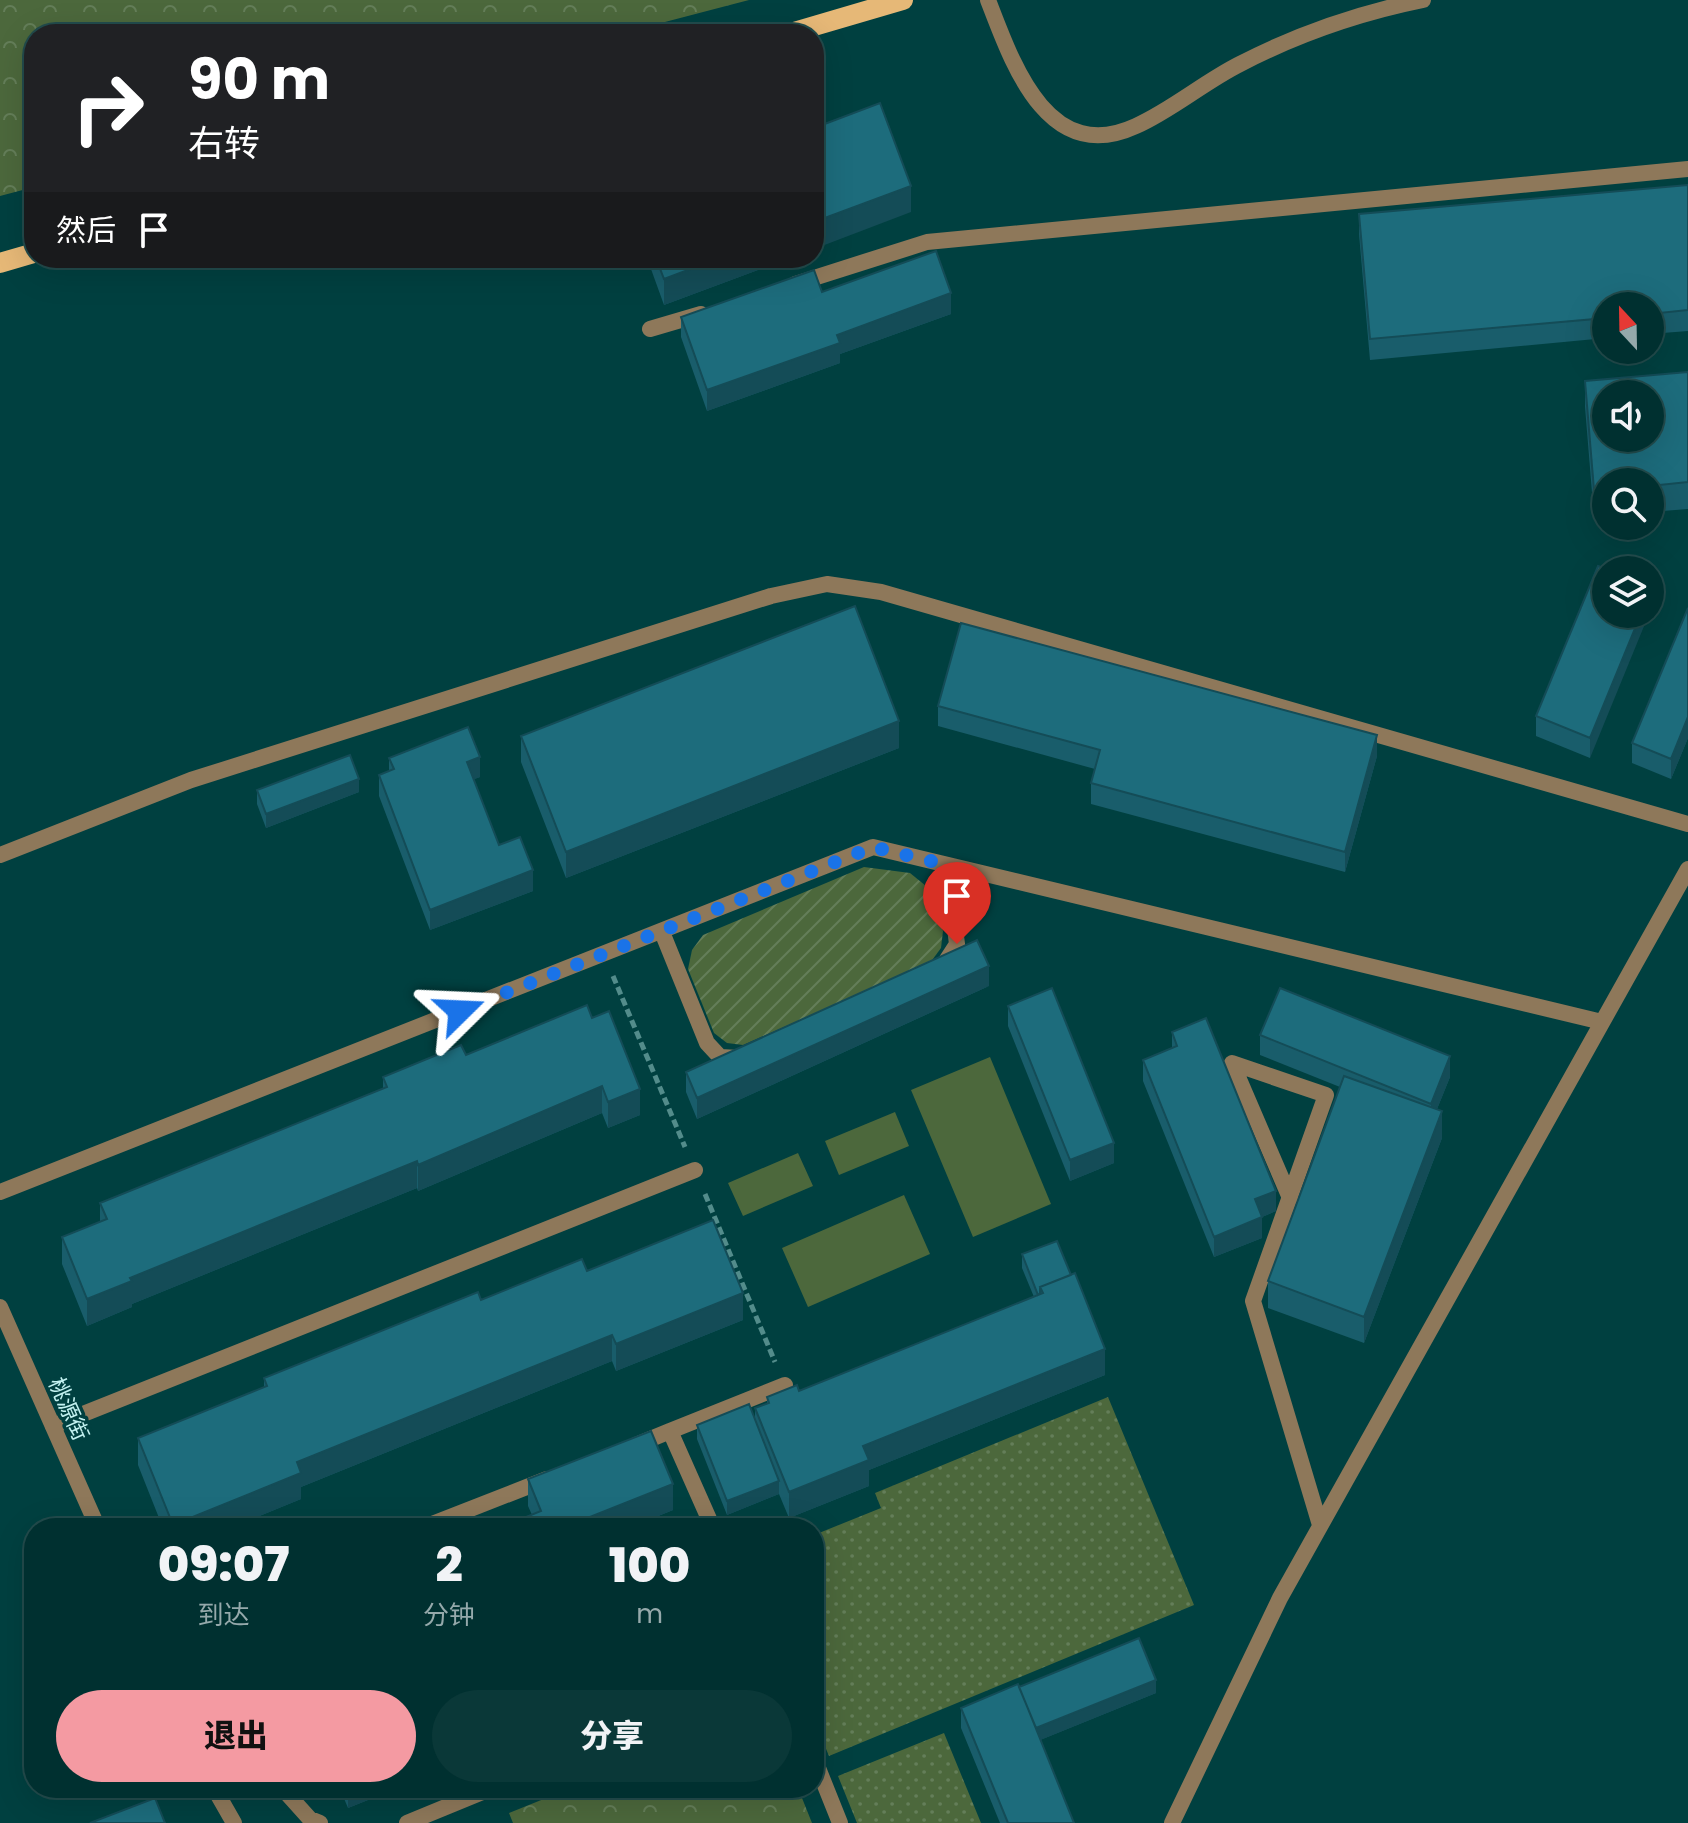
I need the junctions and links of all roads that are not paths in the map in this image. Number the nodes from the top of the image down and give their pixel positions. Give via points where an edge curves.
1 (903, 0) edge
2 (988, 0) edge
3 (1423, 0) edge
4 (821, 24) edge
5 (1688, 169) edge
6 (24, 256) edge
7 (0, 263) edge
8 (781, 288) edge
9 (723, 307) edge
10 (650, 329) dead end
11 (1688, 824) edge
12 (0, 855) edge
13 (947, 865) junction
14 (1688, 869) edge
15 (662, 932) junction
16 (926, 975) edge
17 (1602, 1022) junction
18 (754, 1052) edge
19 (695, 1170) dead end
20 (0, 1192) edge
21 (1290, 1198) junction
22 (0, 1307) edge
23 (785, 1385) dead end
24 (53, 1426) junction
25 (670, 1431) junction
26 (627, 1448) edge
27 (568, 1471) edge
28 (94, 1518) edge
29 (448, 1518) edge
30 (709, 1518) edge
31 (1320, 1525) junction
32 (824, 1783) edge
33 (220, 1798) edge
34 (291, 1798) edge
35 (468, 1798) edge
36 (234, 1823) edge
37 (320, 1823) edge
38 (407, 1823) edge
39 (840, 1823) edge
40 (1172, 1823) edge

1 - 4 main road
2 - 3 street via 1014,70 1042,110 1069,129 1100,136 1134,127 1239,65 1308,33
5 - 8 street via 927,242
6 - 7 main road
9 - 10 street
11 - 12 street via 881,592 827,584 771,596 191,780
13 - 15 street via 873,847
13 - 16 street via 957,944 948,962
13 - 17 street
14 - 17 street
15 - 18 street via 713,1051 729,1060
15 - 20 street
17 - 31 street
19 - 24 street
21 - 21 street via 1326,1095 1232,1063 1243,1090
21 - 31 street via 1253,1301
22 - 24 street, 桃源街
23 - 25 street
24 - 28 street, 桃源街
25 - 26 street
25 - 30 street
27 - 29 street
31 - 40 street
32 - 39 street
33 - 36 street
34 - 37 street
35 - 38 street

